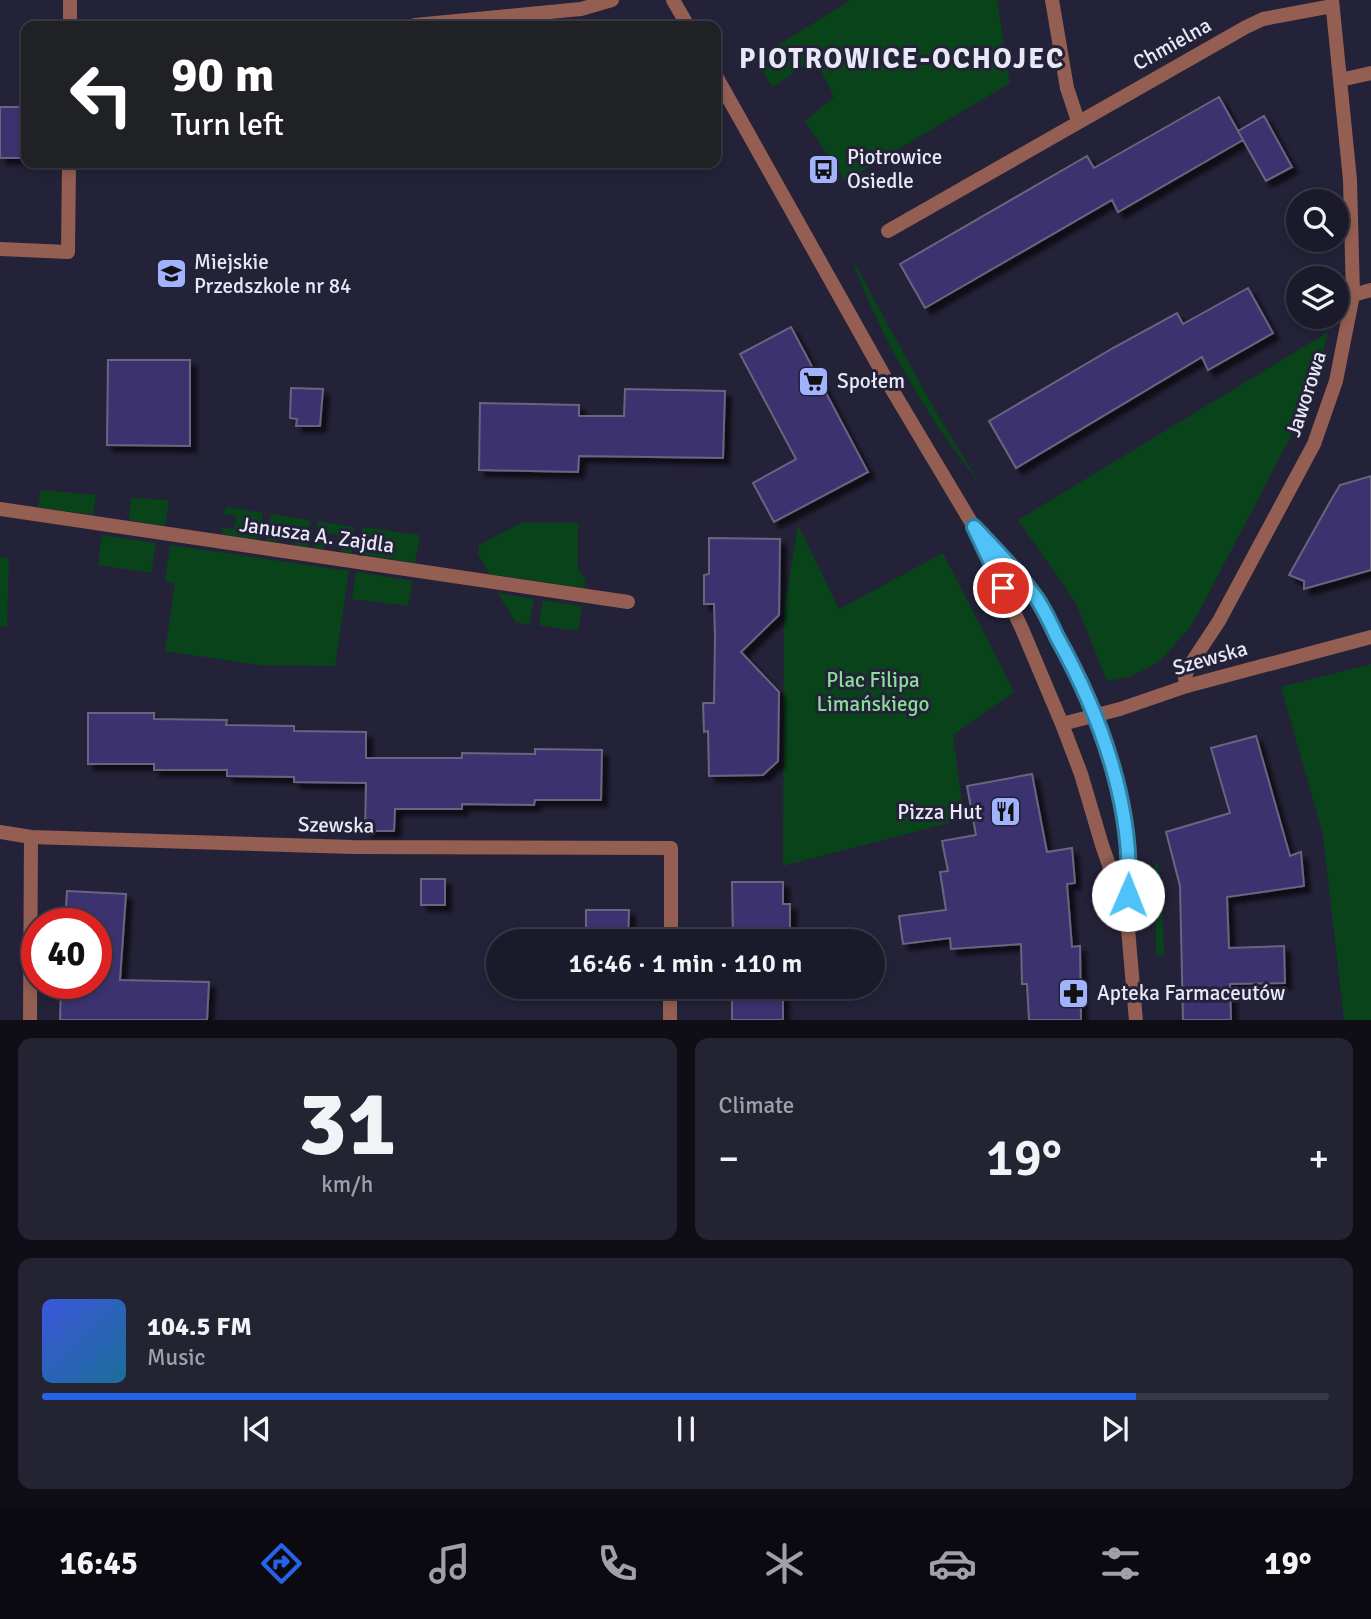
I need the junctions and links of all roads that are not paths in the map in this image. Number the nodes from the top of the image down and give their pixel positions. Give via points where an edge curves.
1 (70, 0) edge
2 (612, 0) edge
3 (674, 0) edge
4 (1052, 0) edge
5 (1332, 3) edge
6 (579, 5) edge
7 (70, 21) edge
8 (448, 21) edge
9 (685, 21) edge
10 (1371, 73) edge
11 (1340, 80) junction
12 (721, 85) edge
13 (1078, 121) junction
14 (69, 168) edge
15 (888, 231) dead end
16 (0, 248) edge
17 (1371, 290) edge
18 (1353, 295) junction
19 (0, 509) edge
20 (974, 527) junction
21 (628, 603) dead end
22 (1371, 637) edge
23 (1187, 686) junction
24 (1094, 716) junction
25 (1062, 723) junction
26 (0, 832) edge
27 (32, 837) junction
28 (1127, 917) junction
29 (671, 929) edge
30 (670, 999) edge
31 (30, 1020) edge
32 (670, 1020) edge
33 (1136, 1020) edge

1 - 7 street
2 - 6 street
3 - 9 street
4 - 13 street
5 - 11 street, Jaworowa
5 - 13 street, Chmielna via 1263,19
6 - 8 street
10 - 11 street
11 - 18 street, Jaworowa via 1350,180
12 - 20 street
13 - 15 street, Chmielna
14 - 16 street via 68,252
17 - 18 street
18 - 23 street, Jaworowa via 1336,381 1314,444 1219,621 1188,668
19 - 21 street, Janusza A. Zajdla
20 - 24 street via 1038,601
20 - 25 street
22 - 23 street, Szewska
23 - 24 street, Szewska
24 - 25 street, Szewska
24 - 28 street via 1107,747 1126,831
25 - 28 street
26 - 27 street, Szewska
27 - 29 street, Szewska via 353,847 671,848
27 - 31 street
28 - 33 street
30 - 32 street

